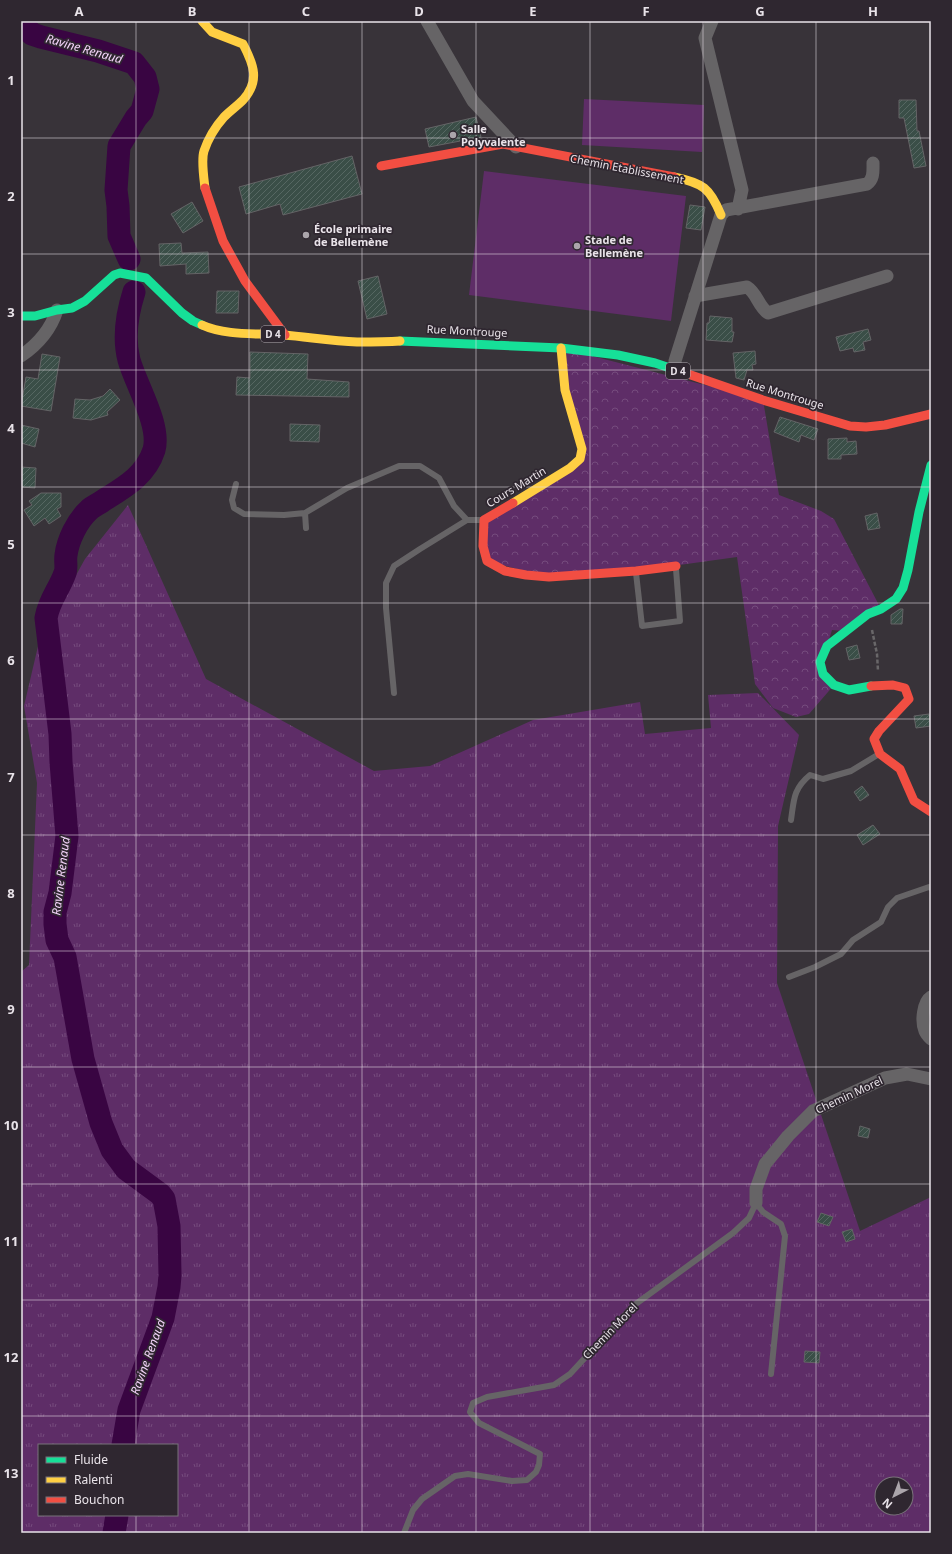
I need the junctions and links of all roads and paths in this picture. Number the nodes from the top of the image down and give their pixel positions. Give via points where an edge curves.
1 (202, 21) edge
2 (427, 21) edge
3 (712, 21) edge
4 (516, 147) junction
5 (873, 163) dead end
6 (381, 166) dead end
7 (738, 208) junction
8 (721, 215) junction
9 (887, 276) dead end
10 (695, 296) junction
11 (57, 310) junction
12 (21, 316) edge
13 (285, 335) junction
14 (561, 348) junction
15 (21, 356) edge
16 (676, 370) junction
17 (931, 414) edge
18 (931, 466) edge
19 (236, 484) dead end
20 (305, 513) junction
21 (467, 520) junction
22 (484, 520) junction
23 (306, 528) dead end
24 (676, 566) joint
25 (636, 572) junction
26 (868, 614) junction
27 (879, 685) junction
28 (394, 693) dead end
29 (880, 754) junction
30 (931, 812) edge
31 (791, 820) dead end
32 (931, 888) edge
33 (789, 977) dead end
34 (931, 996) edge
35 (931, 1039) edge
36 (931, 1080) edge
37 (756, 1203) junction
38 (771, 1374) dead end
39 (404, 1533) edge

1 - 13 street via 212,32 243,44 251,59 254,73 252,89 242,102 224,117 203,153 205,190 224,241 245,281
2 - 4 street via 473,101
3 - 7 street via 704,38 742,190
4 - 6 street, Chemin Etablissement via 503,144
4 - 8 street, Chemin Etablissement via 688,180 702,185 712,194
5 - 7 street via 873,175 867,184
7 - 8 street via 726,210
8 - 10 street
9 - 10 street via 768,313 762,309 754,291 747,286
10 - 16 street via 675,361
11 - 12 street, Rue Montrouge / D 4 via 35,316
11 - 13 street, Rue Montrouge / D 4 via 72,308 85,301 114,275 120,273 146,278 182,313 209,328
11 - 15 street via 53,321 32,349
13 - 14 street, Rue Montrouge / D 4 via 358,342 418,341
14 - 16 street, Rue Montrouge / D 4 via 618,355
14 - 22 street, Cours Martin via 565,390 582,449 580,459 570,468
16 - 17 street, Rue Montrouge / D 4 via 850,426 884,425
18 - 26 street via 903,588 896,600
19 - 20 lane via 232,500 234,508 244,514
20 - 21 lane via 347,488 400,466 420,466 439,478 454,506
20 - 23 lane
21 - 22 lane
21 - 28 lane via 394,566 386,583
22 - 25 street, Cours Martin via 483,546 487,562 505,571 549,577
24 - 25 street, Cours Martin
24 - 25 lane via 680,621 642,626
26 - 27 path via 877,654
26 - 27 street via 827,646 820,662 823,674 834,685 850,690
27 - 29 street via 893,684 905,688 909,699 874,739
29 - 30 street via 900,769 914,801
29 - 31 lane via 851,771 824,779 810,775 796,791
32 - 33 lane via 897,898 888,906 880,922 853,940 841,954 815,968
34 - 35 street via 922,1021 925,1032
36 - 37 street, Chemin Morel via 907,1074 884,1078 812,1111 765,1164 756,1189
37 - 38 lane via 762,1212 781,1224 785,1236
37 - 39 lane, Chemin Morel via 749,1218 733,1233 633,1306 570,1374 554,1385 487,1397 473,1403 470,1412 479,1423 540,1454 536,1472 527,1480 512,1481 468,1474 455,1476 422,1499 413,1510

